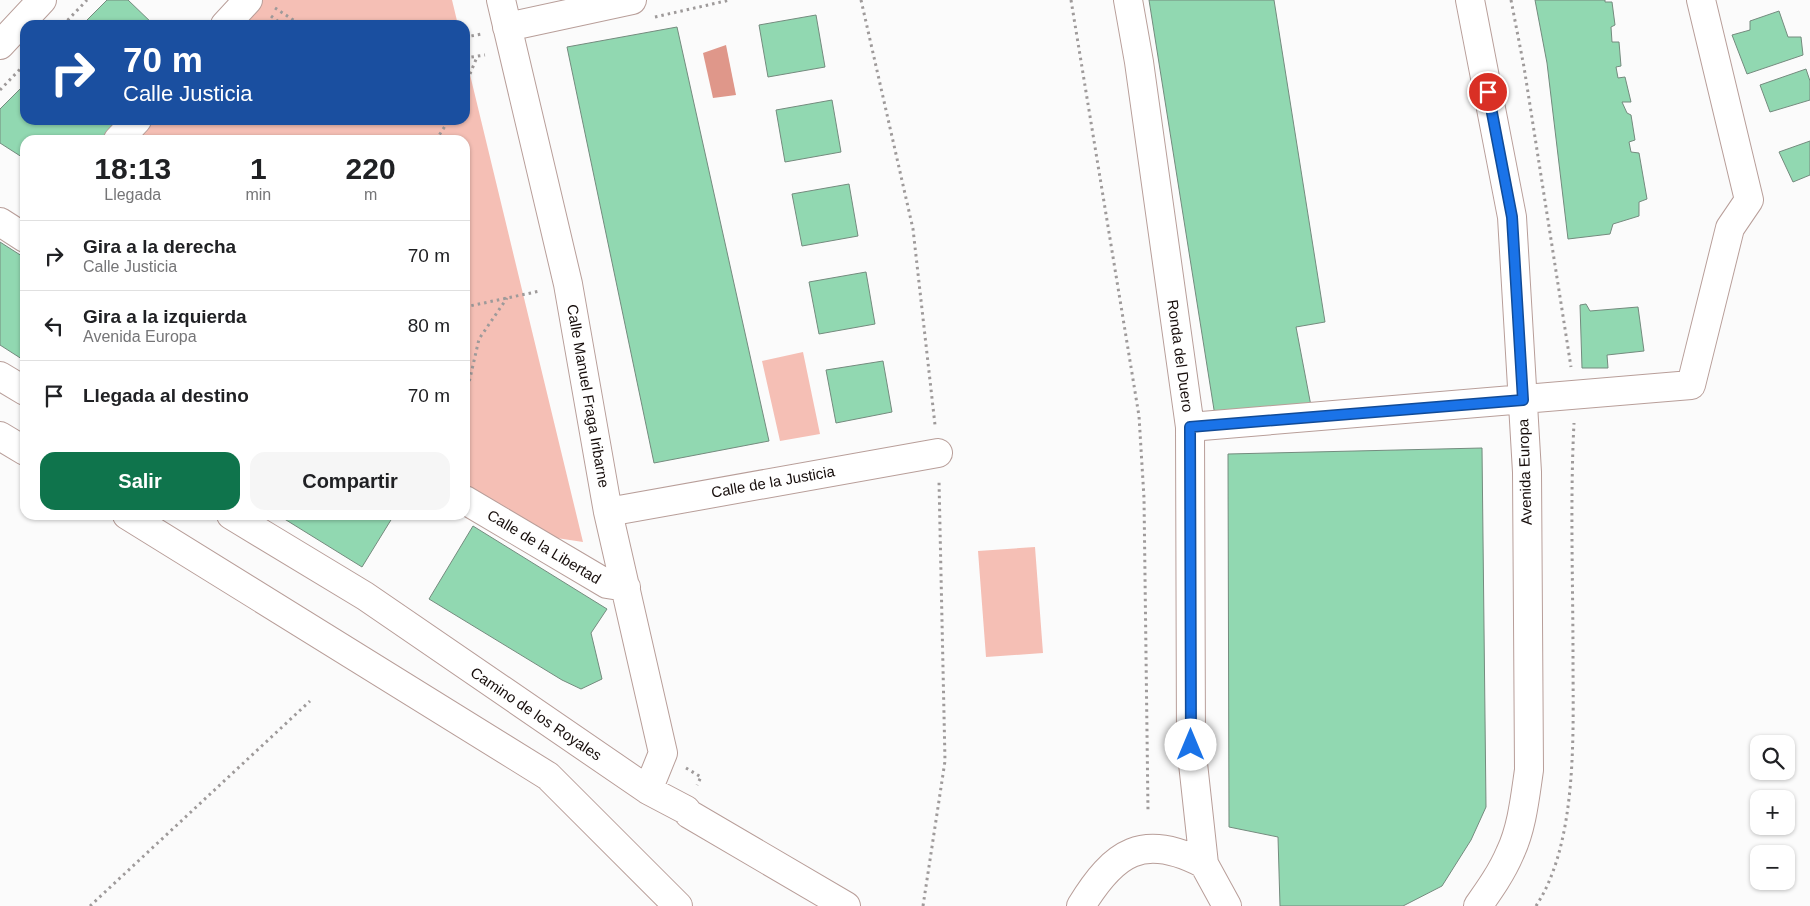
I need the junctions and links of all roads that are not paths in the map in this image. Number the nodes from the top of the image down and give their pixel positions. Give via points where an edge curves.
1 (42, 0) edge
2 (501, 0) edge
3 (632, 0) edge
4 (1128, 0) edge
5 (1470, 0) edge
6 (1701, 0) edge
7 (259, 2) edge
8 (23, 20) edge
9 (232, 20) edge
10 (20, 24) edge
11 (507, 27) junction
12 (0, 45) edge
13 (132, 125) edge
14 (123, 135) edge
15 (0, 222) edge
16 (20, 235) edge
17 (0, 376) edge
18 (20, 388) edge
19 (1523, 400) junction
20 (1190, 427) junction
21 (0, 436) edge
22 (20, 448) edge
23 (938, 453) dead end
24 (470, 503) edge
25 (608, 512) junction
26 (136, 520) edge
27 (239, 520) edge
28 (626, 586) junction
29 (648, 790) junction
30 (1204, 864) junction
31 (678, 906) edge
32 (846, 906) edge
33 (1081, 906) edge
34 (1227, 906) edge
35 (1478, 906) edge

1 - 8 street
2 - 11 street, Calle Manuel Fraga Iribarne
3 - 11 street
4 - 20 street, Ronda del Duero
5 - 19 street, Avenida Europa via 1512,217
6 - 19 street via 1749,200 1730,228 1691,385
7 - 9 street
10 - 12 street
11 - 25 street, Calle Manuel Fraga Iribarne via 568,284
13 - 14 street
15 - 16 street
17 - 18 street
19 - 20 street
19 - 35 street, Avenida Europa via 1529,770 1511,852
20 - 30 street, Ronda del Duero via 1191,745
21 - 22 street
23 - 25 street, Calle de la Justicia
24 - 28 street, Calle de la Libertad via 607,584
25 - 28 street, Calle Manuel Fraga Iribarne
26 - 31 street via 548,776
27 - 29 street, Camino de los Royales via 365,596
28 - 29 street, Calle Manuel Fraga Iribarne via 663,753
29 - 32 street, Camino de los Royales
30 - 33 street via 1181,852 1164,848 1132,852 1099,878
30 - 34 street, Ronda del Duero

